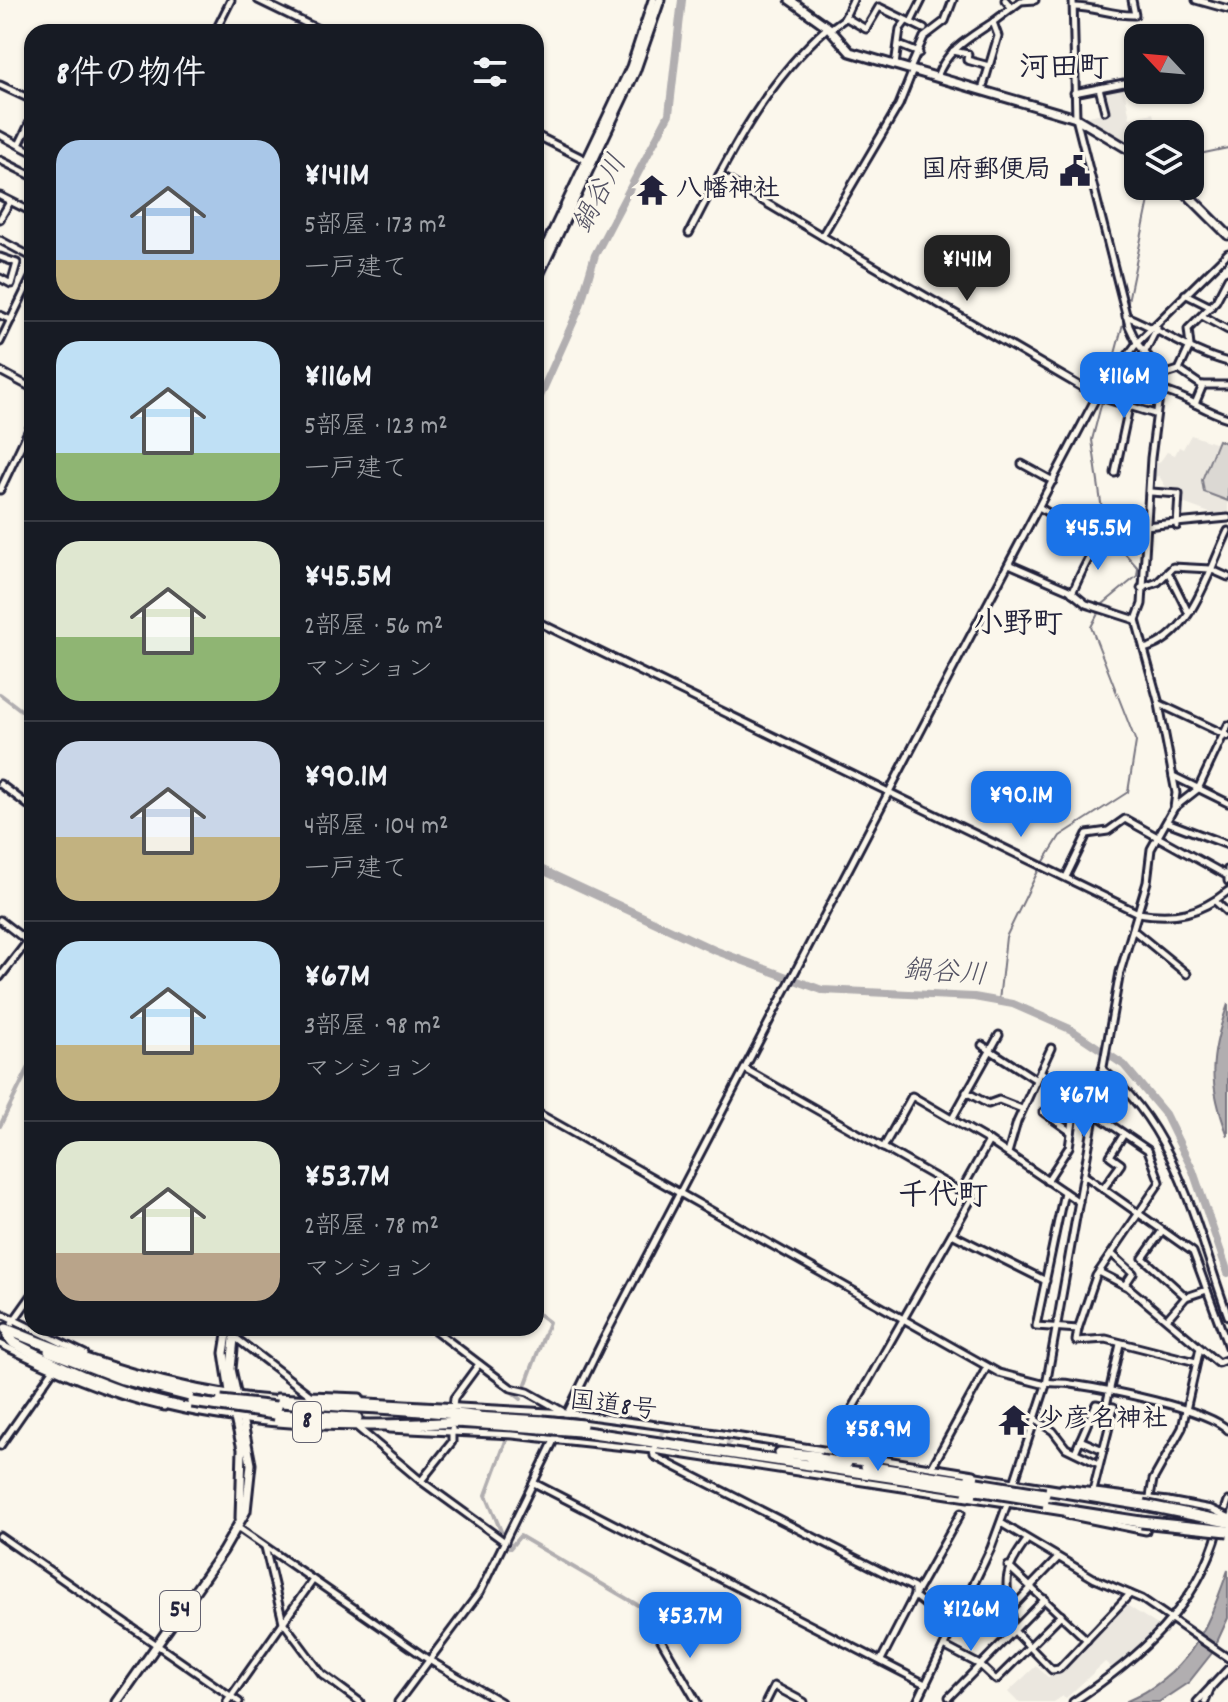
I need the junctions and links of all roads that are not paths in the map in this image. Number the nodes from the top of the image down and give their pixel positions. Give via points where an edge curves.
1 (231, 0) edge
2 (258, 0) edge
3 (653, 0) edge
4 (660, 0) edge
5 (790, 0) edge
6 (853, 0) edge
7 (922, 0) edge
8 (953, 0) edge
9 (1005, 0) edge
10 (1035, 0) edge
11 (1132, 0) edge
12 (1196, 0) edge
13 (878, 3) edge
14 (1074, 4) edge
15 (1012, 8) junction
16 (1228, 9) edge
17 (845, 17) junction
18 (908, 21) junction
19 (993, 22) junction
20 (219, 24) edge
21 (308, 24) edge
22 (829, 28) junction
23 (928, 35) junction
24 (899, 45) junction
25 (953, 51) junction
26 (919, 53) junction
27 (895, 65) junction
28 (989, 66) junction
29 (912, 70) junction
30 (937, 77) junction
31 (1124, 83) dead end
32 (0, 85) edge
33 (1099, 88) junction
34 (982, 90) junction
35 (1073, 93) junction
36 (24, 96) edge
37 (1105, 111) dead end
38 (1076, 118) junction
39 (0, 135) edge
40 (24, 135) edge
41 (544, 139) edge
42 (19, 145) junction
43 (1124, 147) edge
44 (24, 148) edge
45 (0, 160) edge
46 (589, 162) junction
47 (24, 172) edge
48 (719, 175) junction
49 (0, 196) edge
50 (1193, 200) edge
51 (10, 202) junction
52 (24, 208) edge
53 (0, 219) edge
54 (689, 233) dead end
55 (1228, 235) edge
56 (822, 236) junction
57 (0, 240) edge
58 (544, 251) edge
59 (24, 253) edge
60 (1228, 253) edge
61 (0, 257) edge
62 (544, 263) edge
63 (0, 278) edge
64 (1228, 278) edge
65 (24, 293) edge
66 (1221, 293) junction
67 (1185, 294) junction
68 (1228, 296) edge
69 (1211, 307) junction
70 (0, 315) edge
71 (1126, 316) junction
72 (1202, 316) junction
73 (11, 320) junction
74 (1155, 327) junction
75 (1228, 330) edge
76 (0, 342) edge
77 (1137, 343) junction
78 (1190, 346) junction
79 (1144, 353) junction
80 (1228, 362) edge
81 (1179, 370) junction
82 (0, 371) edge
83 (1160, 376) junction
84 (24, 384) edge
85 (1203, 385) junction
86 (1228, 385) edge
87 (1159, 390) junction
88 (1101, 397) junction
89 (1195, 404) junction
90 (1129, 407) junction
91 (1155, 414) junction
92 (1228, 418) edge
93 (24, 440) edge
94 (1022, 464) dead end
95 (1115, 473) dead end
96 (1053, 481) junction
97 (0, 490) edge
98 (1151, 492) junction
99 (1039, 507) junction
100 (1228, 518) edge
101 (1177, 526) junction
102 (1145, 528) junction
103 (1228, 531) edge
104 (1099, 544) junction
105 (1105, 549) dead end
106 (1009, 564) junction
107 (1210, 569) junction
108 (1168, 572) junction
109 (1228, 577) edge
110 (1141, 588) junction
111 (1072, 593) junction
112 (1188, 613) junction
113 (1136, 620) junction
114 (544, 625) edge
115 (1144, 649) junction
116 (1159, 704) junction
117 (1228, 725) edge
118 (1226, 735) edge
119 (1172, 776) junction
120 (0, 784) edge
121 (1198, 789) junction
122 (890, 792) junction
123 (24, 802) edge
124 (1228, 803) edge
125 (1174, 808) junction
126 (1167, 822) junction
127 (1156, 838) junction
128 (1228, 845) edge
129 (1227, 875) edge
130 (1066, 877) junction
131 (1228, 891) edge
132 (1215, 901) junction
133 (1138, 913) junction
134 (1228, 913) edge
135 (0, 920) edge
136 (1133, 930) junction
137 (24, 938) edge
138 (24, 950) edge
139 (1187, 974) dead end
140 (0, 977) edge
141 (999, 1035) dead end
142 (985, 1047) junction
143 (1051, 1048) dead end
144 (745, 1069) junction
145 (1102, 1069) junction
146 (1040, 1071) junction
147 (1035, 1079) junction
148 (1083, 1079) dead end
149 (966, 1092) junction
150 (1076, 1101) junction
151 (1022, 1109) junction
152 (1043, 1112) dead end
153 (1094, 1114) junction
154 (544, 1116) edge
155 (952, 1119) junction
156 (1071, 1132) junction
157 (1125, 1133) junction
158 (989, 1141) junction
159 (883, 1148) junction
160 (1008, 1153) junction
161 (1084, 1175) junction
162 (1047, 1181) junction
163 (1103, 1189) junction
164 (961, 1191) junction
165 (679, 1192) junction
166 (1064, 1192) junction
167 (1079, 1202) junction
168 (1138, 1214) junction
169 (1162, 1231) junction
170 (952, 1234) junction
171 (1112, 1254) junction
172 (1099, 1272) junction
173 (1046, 1281) junction
174 (1124, 1285) junction
175 (1207, 1290) junction
176 (1186, 1297) junction
177 (24, 1306) edge
178 (0, 1313) edge
179 (1228, 1316) edge
180 (1167, 1319) junction
181 (904, 1320) junction
182 (1058, 1327) junction
183 (1078, 1329) junction
184 (4, 1332) edge
185 (228, 1336) edge
186 (236, 1336) edge
187 (442, 1336) edge
188 (1120, 1344) junction
189 (1228, 1347) edge
190 (1200, 1348) junction
191 (1228, 1359) edge
192 (1196, 1362) junction
193 (479, 1364) junction
194 (987, 1367) junction
195 (54, 1368) junction
196 (1046, 1384) junction
197 (1110, 1392) junction
198 (192, 1396) junction
199 (233, 1396) junction
200 (260, 1400) junction
201 (360, 1401) junction
202 (1106, 1406) junction
203 (453, 1407) junction
204 (1184, 1409) junction
205 (212, 1413) junction
206 (567, 1413) junction
207 (276, 1414) junction
208 (238, 1417) junction
209 (479, 1417) junction
210 (1036, 1420) junction
211 (542, 1424) junction
212 (358, 1428) junction
213 (454, 1428) junction
214 (580, 1428) junction
215 (1228, 1430) edge
216 (555, 1439) junction
217 (1080, 1440) junction
218 (0, 1446) edge
219 (654, 1448) junction
220 (1103, 1450) junction
221 (1075, 1452) junction
222 (811, 1461) junction
223 (827, 1461) junction
224 (1099, 1464) junction
225 (932, 1467) junction
226 (421, 1481) junction
227 (534, 1483) junction
228 (1014, 1483) junction
229 (977, 1484) junction
230 (1093, 1491) junction
231 (985, 1497) junction
232 (1041, 1497) junction
233 (1008, 1501) junction
234 (1228, 1501) edge
235 (1145, 1511) junction
236 (961, 1513) dead end
237 (1228, 1521) edge
238 (238, 1522) junction
239 (1001, 1523) junction
240 (1228, 1530) edge
241 (0, 1536) edge
242 (1027, 1540) junction
243 (505, 1542) junction
244 (265, 1547) junction
245 (1057, 1559) junction
246 (1008, 1566) junction
247 (313, 1580) junction
248 (1032, 1586) junction
249 (1130, 1594) junction
250 (915, 1595) junction
251 (968, 1596) junction
252 (1045, 1599) junction
253 (1012, 1608) junction
254 (1061, 1615) junction
255 (1172, 1618) junction
256 (283, 1622) junction
257 (953, 1627) junction
258 (1014, 1631) junction
259 (657, 1633) dead end
260 (1087, 1640) junction
261 (156, 1646) junction
262 (944, 1646) junction
263 (1029, 1646) junction
264 (1228, 1658) edge
265 (429, 1660) junction
266 (881, 1660) junction
267 (980, 1665) junction
268 (1228, 1669) edge
269 (925, 1684) junction
270 (1212, 1685) junction
271 (949, 1697) dead end
272 (228, 1699) edge
273 (117, 1702) edge
274 (239, 1702) edge
275 (360, 1702) edge
276 (398, 1702) edge
277 (501, 1702) edge
278 (697, 1702) edge
279 (766, 1702) edge
280 (804, 1702) edge
281 (917, 1702) edge
282 (1073, 1702) edge
283 (1197, 1702) edge
284 (1205, 1702) edge

1 - 20 street
2 - 21 street
3 - 46 main road via 631,67
4 - 46 main road via 635,72
5 - 22 main road
6 - 17 street
7 - 18 street
8 - 23 street via 945,21
9 - 15 street
10 - 15 street
11 - 14 street via 1135,15 1118,16
12 - 16 street
13 - 17 street via 866,29
13 - 18 street
14 - 35 street
15 - 19 street
17 - 22 street
18 - 23 street
18 - 24 street via 900,29
19 - 25 street
19 - 28 street via 998,36
22 - 27 main road via 850,52
22 - 48 street via 803,49 777,83
23 - 26 street
24 - 26 street
24 - 27 street
25 - 28 street
25 - 30 street
26 - 29 street
27 - 29 main road
28 - 34 street
29 - 30 main road
29 - 56 street via 899,105
30 - 34 main road
31 - 33 street
32 - 36 street
33 - 35 street
33 - 37 street
34 - 38 main road
35 - 38 street
38 - 43 main road
38 - 71 street
39 - 42 street
40 - 42 street
41 - 46 street
42 - 44 street
45 - 47 street
46 - 58 main road
46 - 62 main road
48 - 54 street
48 - 56 street
49 - 51 street
50 - 55 main road
51 - 52 street
51 - 53 street
56 - 88 street
57 - 59 street
60 - 67 street
61 - 63 street via 17,263 11,284
64 - 66 street
65 - 73 street
66 - 68 street
66 - 69 street
67 - 69 street
67 - 74 street
69 - 72 street
70 - 73 street
71 - 74 street
71 - 77 street
72 - 75 street
72 - 78 street via 1188,329
73 - 76 street
74 - 77 street
74 - 78 street
74 - 79 street
77 - 79 street
77 - 88 street via 1112,372
78 - 80 street
78 - 81 street
79 - 83 street
79 - 90 street via 1129,383
81 - 83 street
81 - 85 street
82 - 84 street
83 - 87 street
85 - 86 street
85 - 89 street
87 - 89 street
87 - 91 street
88 - 90 street
88 - 96 street
89 - 92 street
90 - 91 street
90 - 95 street
91 - 98 street
93 - 97 street
94 - 96 street
96 - 99 street
98 - 101 street via 1179,494
98 - 102 street
99 - 104 street
99 - 106 street
100 - 101 street
101 - 102 street
102 - 104 street
102 - 110 street
103 - 107 street
104 - 105 street
104 - 111 street
106 - 111 street
106 - 122 street
107 - 108 street via 1173,567
107 - 109 street
107 - 112 street
108 - 110 street
108 - 112 street
110 - 113 street
111 - 113 street
112 - 115 street via 1164,643
113 - 115 street
114 - 122 street
115 - 116 street
116 - 118 street
116 - 119 street
117 - 118 street
118 - 121 street
119 - 121 street
119 - 125 street
120 - 123 street
121 - 124 street
121 - 125 street
122 - 130 street
122 - 144 street
125 - 126 street
126 - 127 street
126 - 128 street
127 - 129 street
127 - 130 street via 1130,819 1108,831 1093,831
127 - 133 street
130 - 133 street
131 - 132 street
132 - 133 street via 1179,916
132 - 134 street
133 - 136 street
135 - 137 street
136 - 139 street
136 - 145 street
138 - 140 street
141 - 142 street
142 - 147 street
142 - 149 street
143 - 146 street
144 - 159 street
144 - 165 street
145 - 153 street
145 - 179 street via 1140,1106 1163,1141
146 - 147 street
146 - 150 street
147 - 151 street
148 - 150 street
149 - 151 street via 988,1104 999,1100
149 - 155 street
150 - 153 street
150 - 156 street
151 - 160 street
152 - 156 street
153 - 157 street
153 - 161 street
154 - 165 street
155 - 158 street
155 - 159 street via 912,1096
156 - 162 street via 1065,1154
157 - 163 street via 1110,1156 1121,1164
157 - 168 street via 1148,1150 1160,1182
158 - 160 street
158 - 164 street
159 - 164 street
160 - 162 street
161 - 163 street
161 - 167 street
162 - 166 street
163 - 168 street
164 - 170 street via 972,1198
165 - 181 street
165 - 206 street
166 - 167 street
166 - 173 street
167 - 182 street
168 - 169 street
168 - 171 street
169 - 175 street via 1193,1252
169 - 176 street via 1143,1258
170 - 173 street
170 - 181 street
171 - 172 street
171 - 174 street via 1133,1273
172 - 174 street
172 - 183 street
173 - 182 street via 1036,1326
174 - 180 street
175 - 176 street
175 - 189 street
176 - 180 street
177 - 184 street
178 - 184 street
180 - 190 street
181 - 194 street
181 - 223 street
182 - 183 street
182 - 196 street
183 - 188 street via 1076,1341 1106,1339
184 - 195 street
184 - 198 street via 68,1348
184 - 198 highway, 国道8号 / 8 via 93,1369
184 - 205 highway, 8 via 46,1360 96,1382
185 - 199 main road, 54 via 224,1353
186 - 201 street via 310,1395
187 - 193 street
188 - 192 street
188 - 197 street
190 - 191 street via 1218,1363
190 - 192 street
192 - 204 street
193 - 203 street
193 - 206 street via 511,1388
194 - 196 street
194 - 225 street
195 - 205 street via 131,1400
195 - 218 street
196 - 197 street
196 - 210 street
197 - 202 street
197 - 204 street
198 - 199 highway, 8
198 - 207 highway, 国道8号 / 8, bridge
199 - 200 highway
199 - 208 main road, 54
200 - 201 street
200 - 209 highway
201 - 203 street
202 - 217 street via 1096,1404
202 - 220 street via 1114,1407
203 - 206 street
204 - 215 street via 1219,1420
204 - 235 street via 1182,1428 1153,1480
205 - 208 highway, 8
206 - 216 street
206 - 223 street via 731,1437
207 - 208 highway, 8
207 - 209 highway, 国道8号 / 8
207 - 212 street
207 - 213 highway, 国道8号 / 8
208 - 238 main road, 54 via 251,1483 246,1511
209 - 211 highway, 国道8号 / 8
210 - 221 street
210 - 228 street
211 - 213 highway, 国道8号 / 8
211 - 214 highway, 国道8号 / 8, bridge
212 - 213 street
212 - 226 street
213 - 216 street
213 - 226 street via 452,1442
214 - 222 highway, 国道8号 / 8
214 - 222 highway, 国道8号 / 8
216 - 219 street
216 - 227 street
217 - 220 street
217 - 221 street
219 - 231 street via 964,1498
219 - 250 street via 654,1456 914,1588
220 - 224 street
221 - 224 street
222 - 223 highway, 国道8号 / 8
223 - 225 street
223 - 229 highway, 国道8号 / 8
223 - 231 highway
224 - 230 street
225 - 229 street via 976,1474
226 - 243 street
227 - 243 street
227 - 266 street
228 - 229 highway
228 - 232 highway
228 - 233 street
229 - 232 highway, 国道8号 / 8, bridge
230 - 232 street
230 - 235 street
231 - 233 highway
232 - 233 highway
232 - 235 highway, 国道8号 / 8
232 - 235 street via 1146,1531
233 - 239 street
234 - 255 street via 1206,1564
235 - 237 highway, 国道8号 / 8, bridge
235 - 237 street, bridge via 1168,1501 1211,1509
235 - 240 highway, bridge
236 - 250 street
238 - 244 street
238 - 261 main road, 54
239 - 242 street
239 - 251 street
241 - 261 street
242 - 245 street
242 - 246 street
243 - 265 street via 480,1592
244 - 247 street
244 - 256 street
245 - 248 street
245 - 249 street
246 - 248 street
246 - 253 street via 1006,1593
247 - 256 street
247 - 265 street
248 - 252 street
248 - 253 street
249 - 255 street
249 - 260 street
250 - 257 street
250 - 266 street
251 - 257 street
251 - 258 street via 994,1610
252 - 254 street
252 - 258 street
253 - 258 street
254 - 260 street
254 - 263 street
255 - 264 street
255 - 282 street via 1156,1640
256 - 272 street
256 - 275 street via 322,1674
257 - 262 street
258 - 263 street
258 - 267 street
259 - 278 street
260 - 263 street via 1052,1670
261 - 272 street
261 - 273 main road, 54
262 - 267 street
262 - 269 street
263 - 267 street via 996,1680
265 - 276 street
265 - 277 street
266 - 269 street
267 - 271 street
268 - 270 street
269 - 281 street
270 - 283 street
270 - 284 street
272 - 274 street
279 - 280 street via 774,1686

